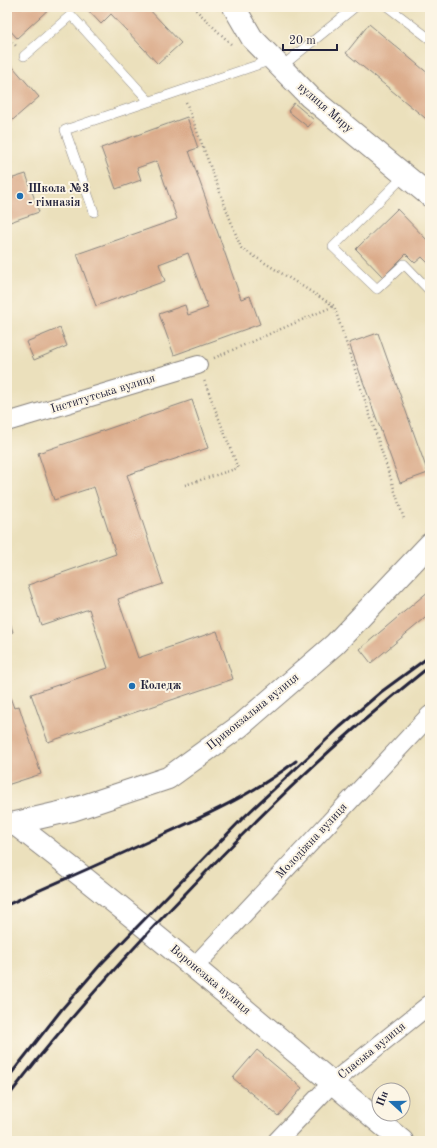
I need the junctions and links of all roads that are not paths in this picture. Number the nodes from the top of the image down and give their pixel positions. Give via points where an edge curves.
1 (234, 7) edge
2 (355, 7) edge
3 (388, 7) edge
4 (430, 39) edge
5 (24, 56) dead end
6 (277, 63) junction
7 (149, 102) junction
8 (404, 175) junction
9 (430, 196) edge
10 (94, 212) dead end
11 (430, 291) edge
12 (198, 365) road end
13 (7, 422) edge
14 (430, 544) edge
15 (430, 715) edge
16 (11, 824) edge
17 (194, 967) junction
18 (430, 1004) edge
19 (332, 1083) junction
20 (277, 1141) edge
21 (402, 1141) edge

1 - 6 main road, вулиця Миру via 252,38
2 - 6 lane
3 - 4 lane
5 - 7 lane via 71,15
6 - 7 lane
6 - 8 main road, вулиця Миру via 310,97
7 - 10 lane via 65,130
8 - 9 main road, вулиця Миру
8 - 11 lane via 333,247 376,289 404,264
12 - 13 street, Інститутська вулиця
14 - 16 main road, Привокзальна вулиця via 335,644 240,726 168,778 72,810
15 - 17 street, Молодіжна вулиця
16 - 17 main road, Воронезька вулиця via 84,878
17 - 19 main road, Воронезька вулиця
18 - 19 street, Спаська вулиця
19 - 20 street, Спаська вулиця
19 - 21 main road, Воронезька вулиця

